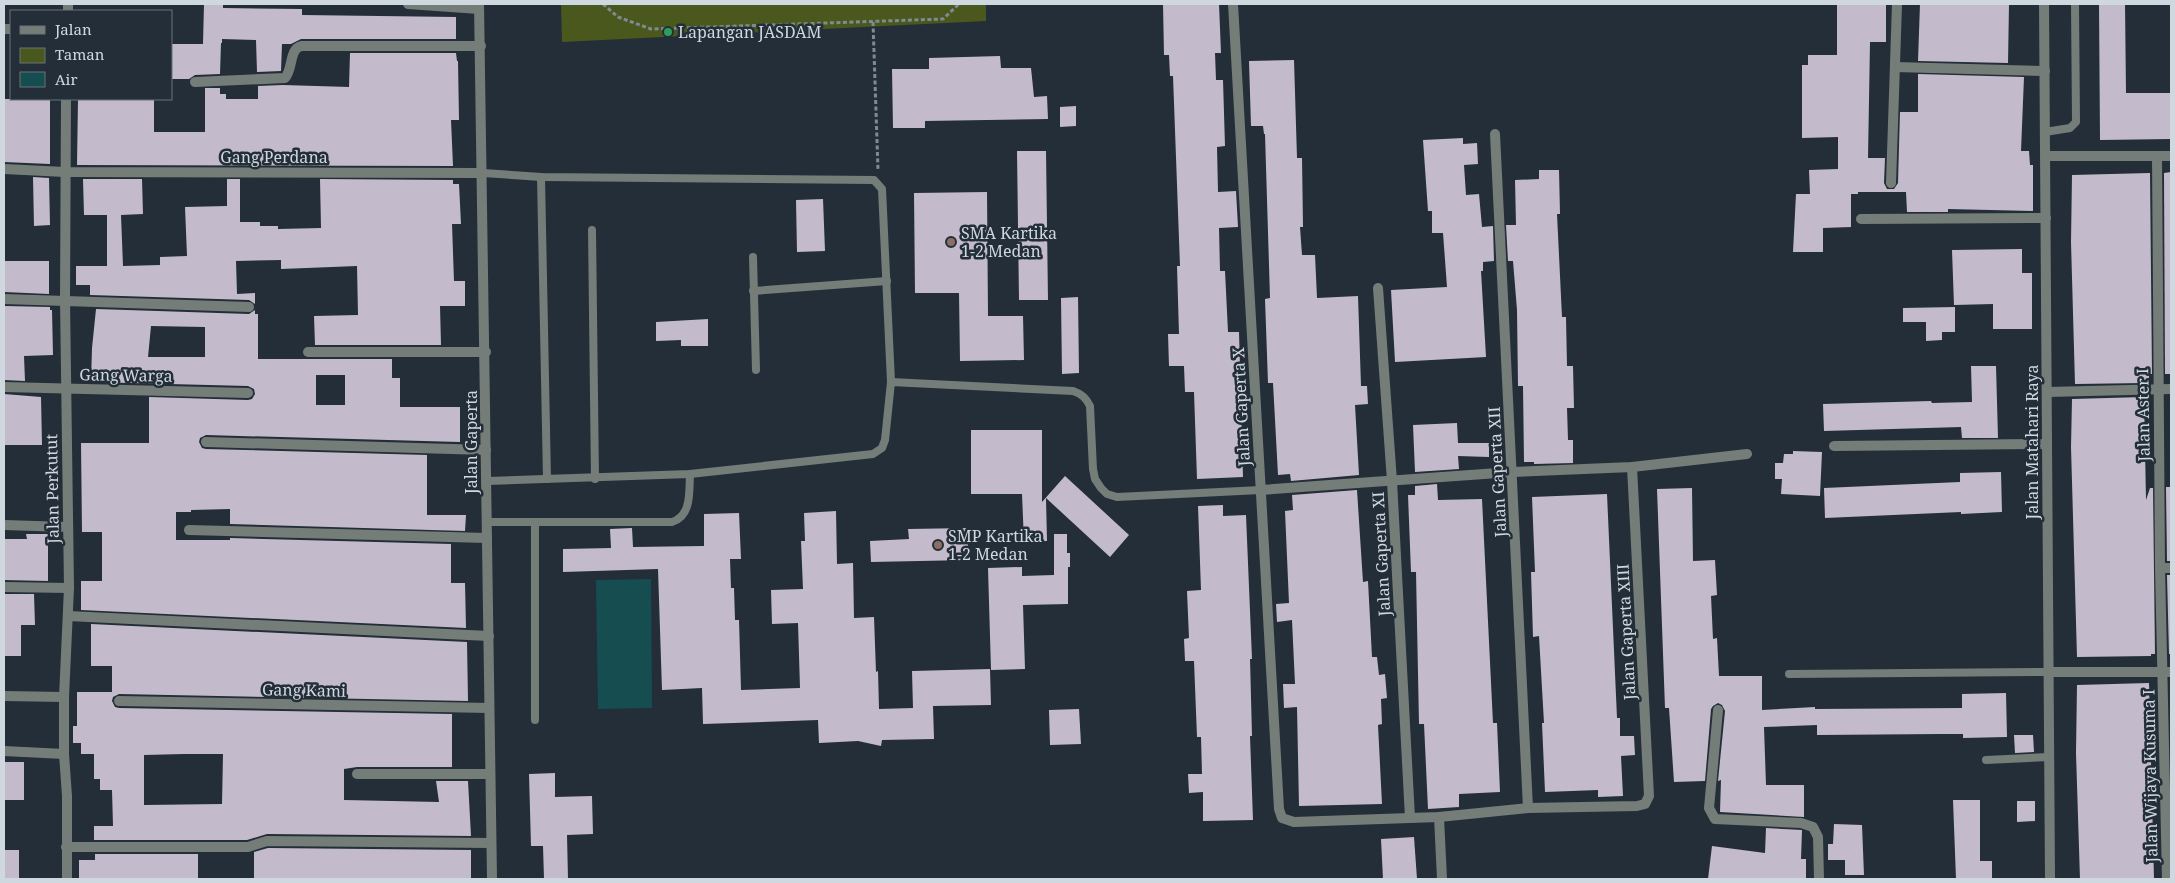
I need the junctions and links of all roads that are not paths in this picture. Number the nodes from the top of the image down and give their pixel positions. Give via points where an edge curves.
1 (408, 4) edge
2 (1234, 4) edge
3 (1897, 4) edge
4 (2044, 4) edge
5 (2075, 4) edge
6 (479, 6) edge
7 (480, 46) junction
8 (1895, 67) junction
9 (2045, 71) junction
10 (195, 82) dead end
11 (66, 100) edge
12 (2045, 132) junction
13 (1495, 134) dead end
14 (2045, 156) junction
15 (2171, 156) edge
16 (2157, 157) junction
17 (4, 169) edge
18 (65, 172) junction
19 (483, 173) junction
20 (542, 177) junction
21 (1891, 183) dead end
22 (2046, 218) junction
23 (1861, 219) dead end
24 (592, 230) dead end
25 (753, 257) dead end
26 (887, 281) junction
27 (1378, 288) dead end
28 (753, 291) junction
29 (4, 299) edge
30 (65, 300) junction
31 (249, 307) dead end
32 (308, 352) dead end
33 (486, 352) junction
34 (756, 370) dead end
35 (891, 382) junction
36 (4, 387) edge
37 (66, 389) junction
38 (2158, 389) junction
39 (2171, 389) edge
40 (2046, 392) junction
41 (248, 393) dead end
42 (206, 442) dead end
43 (2047, 444) junction
44 (1834, 446) dead end
45 (486, 450) junction
46 (1747, 454) dead end
47 (1632, 467) junction
48 (1512, 472) junction
49 (690, 474) junction
50 (546, 479) junction
51 (595, 479) junction
52 (487, 481) junction
53 (1392, 481) junction
54 (2160, 481) junction
55 (2171, 481) edge
56 (1261, 490) junction
57 (487, 522) junction
58 (535, 523) junction
59 (4, 525) edge
60 (67, 527) junction
61 (189, 530) dead end
62 (487, 538) junction
63 (2160, 568) junction
64 (2171, 568) edge
65 (4, 587) edge
66 (69, 588) junction
67 (68, 616) junction
68 (489, 636) junction
69 (2048, 672) junction
70 (2167, 672) edge
71 (1789, 674) dead end
72 (4, 696) edge
73 (64, 697) junction
74 (119, 702) dead end
75 (488, 708) junction
76 (1718, 710) dead end
77 (535, 720) dead end
78 (4, 752) edge
79 (64, 754) junction
80 (2049, 757) junction
81 (1986, 760) dead end
82 (357, 774) dead end
83 (490, 774) junction
84 (2169, 778) edge
85 (1528, 808) junction
86 (1440, 817) junction
87 (1410, 818) junction
88 (491, 843) junction
89 (66, 847) junction
90 (2169, 868) edge
91 (67, 879) edge
92 (492, 879) edge
93 (1442, 879) edge
94 (1818, 879) edge
95 (2050, 879) edge
96 (2167, 879) edge

1 - 6 street
2 - 56 street, Jalan Gaperta X
3 - 8 street
4 - 9 street, Jalan Matahari Raya
5 - 12 lane via 2076,122 2070,128
6 - 7 street, Jalan Gaperta
7 - 10 street via 301,46 294,51 291,68 285,78
7 - 19 street, Jalan Gaperta
8 - 9 street
8 - 21 street
9 - 12 street, Jalan Matahari Raya
11 - 18 street, Jalan Perkutut
12 - 14 street, Jalan Matahari Raya
13 - 48 street, Jalan Gaperta XII
14 - 16 street
14 - 22 street, Jalan Matahari Raya
15 - 16 street
16 - 38 street, Jalan Aster I
17 - 18 street, Gang Perdana
18 - 19 street, Gang Perdana
18 - 30 street, Jalan Perkutut
19 - 20 lane
19 - 33 street, Jalan Gaperta
20 - 26 lane via 870,179 882,189
20 - 50 lane
22 - 23 street
22 - 40 street, Jalan Matahari Raya
24 - 51 lane
25 - 28 lane
26 - 28 lane
26 - 35 lane
27 - 53 street, Jalan Gaperta XI
28 - 34 lane
29 - 30 street
30 - 31 street
30 - 37 street, Jalan Perkutut
32 - 33 street
33 - 45 street, Jalan Gaperta
35 - 49 lane via 885,440 882,448 874,454
35 - 56 lane via 1073,391 1080,394 1090,406 1093,469 1107,494 1122,497
36 - 37 street, Gang Warga
37 - 41 street, Gang Warga
37 - 60 street, Jalan Perkutut
38 - 39 street
38 - 40 street
38 - 54 street, Jalan Aster I
40 - 43 street, Jalan Matahari Raya
42 - 45 street
43 - 44 street
43 - 69 street, Jalan Matahari Raya
45 - 52 street, Jalan Gaperta
46 - 47 street
47 - 48 street
47 - 85 street, Jalan Gaperta XIII via 1649,796 1645,804 1637,806
48 - 53 street
48 - 85 street, Jalan Gaperta XII
49 - 51 lane
49 - 58 lane via 685,514 672,522
50 - 51 lane
50 - 52 lane
52 - 57 street, Jalan Gaperta
53 - 56 street
53 - 87 street, Jalan Gaperta XI
54 - 55 street
54 - 63 street, Jalan Aster I
56 - 87 street, Jalan Gaperta X via 1282,818 1294,822
57 - 58 lane
57 - 62 street, Jalan Gaperta
58 - 77 lane
59 - 60 street
60 - 66 street, Jalan Perkutut
61 - 62 street
62 - 68 street, Jalan Gaperta
63 - 64 street
63 - 70 street, Jalan Aster I
65 - 66 street
66 - 67 street, Jalan Perkutut
67 - 68 street
67 - 73 street, Jalan Perkutut
68 - 75 street, Jalan Gaperta
69 - 70 street
69 - 71 lane
69 - 80 street, Jalan Matahari Raya
70 - 84 street, Jalan Wijaya Kusuma I
72 - 73 street
73 - 79 street, Jalan Perkutut
74 - 75 street, Gang Kami
75 - 83 street, Jalan Gaperta
76 - 94 street via 1711,814 1715,820 1801,823 1813,827 1818,837
78 - 79 street
79 - 89 street, Jalan Perkutut
80 - 81 lane
80 - 95 street, Jalan Matahari Raya
82 - 83 street
83 - 88 street, Jalan Gaperta
84 - 90 street, Jalan Wijaya Kusuma I
85 - 86 street
86 - 87 street
86 - 93 street
88 - 89 street via 267,841 248,847
88 - 92 street, Jalan Gaperta
89 - 91 street, Jalan Perkutut
90 - 96 street, Jalan Wijaya Kusuma I

